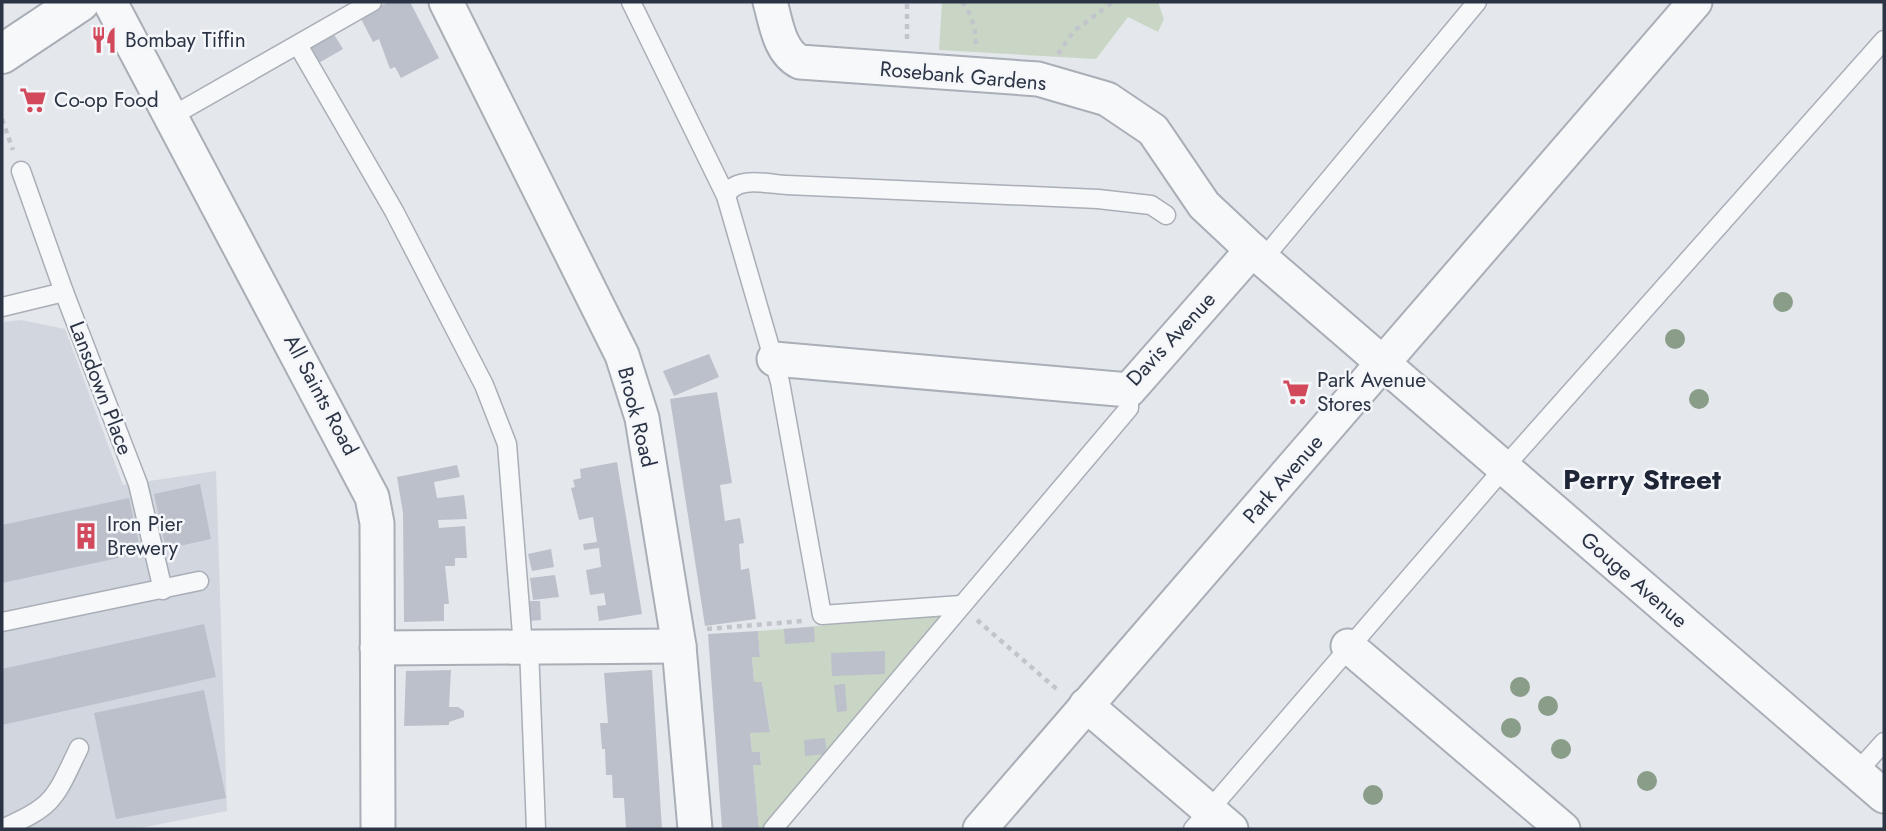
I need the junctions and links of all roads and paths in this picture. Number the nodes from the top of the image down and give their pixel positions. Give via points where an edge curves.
1 (80, 2) edge
2 (110, 2) edge
3 (372, 2) edge
4 (446, 2) edge
5 (631, 2) edge
6 (770, 2) edge
7 (962, 2) edge
8 (1113, 2) edge
9 (1477, 2) edge
10 (1695, 2) edge
11 (1884, 40) edge
12 (298, 45) junction
13 (2, 54) edge
14 (976, 75) junction
15 (1052, 82) junction
16 (172, 116) junction
17 (2, 119) edge
18 (21, 171) joint
19 (726, 196) junction
20 (1166, 215) dead end
21 (1257, 254) junction
22 (64, 292) junction
23 (2, 307) edge
24 (774, 359) junction
25 (1384, 363) junction
26 (1129, 390) junction
27 (1504, 467) junction
28 (199, 582) dead end
29 (163, 590) junction
30 (961, 606) junction
31 (822, 615) junction
32 (2, 622) edge
33 (678, 639) junction
34 (1348, 646) junction
35 (526, 647) junction
36 (377, 648) junction
37 (1084, 708) junction
38 (1884, 742) edge
39 (79, 748) dead end
40 (1857, 772) junction
41 (1884, 796) edge
42 (1211, 823) edge
43 (2, 829) edge
44 (378, 829) edge
45 (536, 829) edge
46 (695, 829) edge
47 (773, 829) edge
48 (979, 829) edge
49 (1563, 829) edge

1 - 13 street
2 - 16 street, All Saints Road
3 - 12 lane
4 - 33 street, Brook Road via 622,355 642,418
5 - 19 lane
6 - 14 street, Rosebank Gardens via 784,48 800,62
7 - 14 path via 976,32
8 - 15 path via 1061,45
9 - 21 lane
10 - 25 street, Park Avenue
11 - 27 lane
12 - 16 lane
12 - 35 lane via 394,211 484,386 507,444
14 - 15 street, Rosebank Gardens
15 - 21 street, Rosebank Gardens via 1107,99 1146,124 1204,205
16 - 36 street, All Saints Road via 370,490 376,523
17 - 18 path
18 - 22 lane, Lansdown Place
19 - 20 lane via 741,183 774,184 1098,199 1154,205
19 - 24 lane
21 - 25 street
21 - 26 street, Davis Avenue
22 - 23 lane
22 - 29 lane, Lansdown Place via 138,484
24 - 26 street, Davis Avenue
24 - 31 lane
25 - 27 street, Gouge Avenue
25 - 37 street, Park Avenue
26 - 30 lane via 1129,408
27 - 34 lane
27 - 40 street, Gouge Avenue
28 - 29 lane
29 - 32 lane
30 - 31 lane
30 - 37 path
30 - 47 lane
31 - 33 path via 817,620
33 - 35 street
33 - 46 street, Brook Road
34 - 42 lane
34 - 49 street
35 - 36 street
35 - 45 lane
36 - 44 street, All Saints Road
37 - 42 street
37 - 48 street, Park Avenue
38 - 40 lane
39 - 43 lane via 57,794 40,812
40 - 41 street, Gouge Avenue

